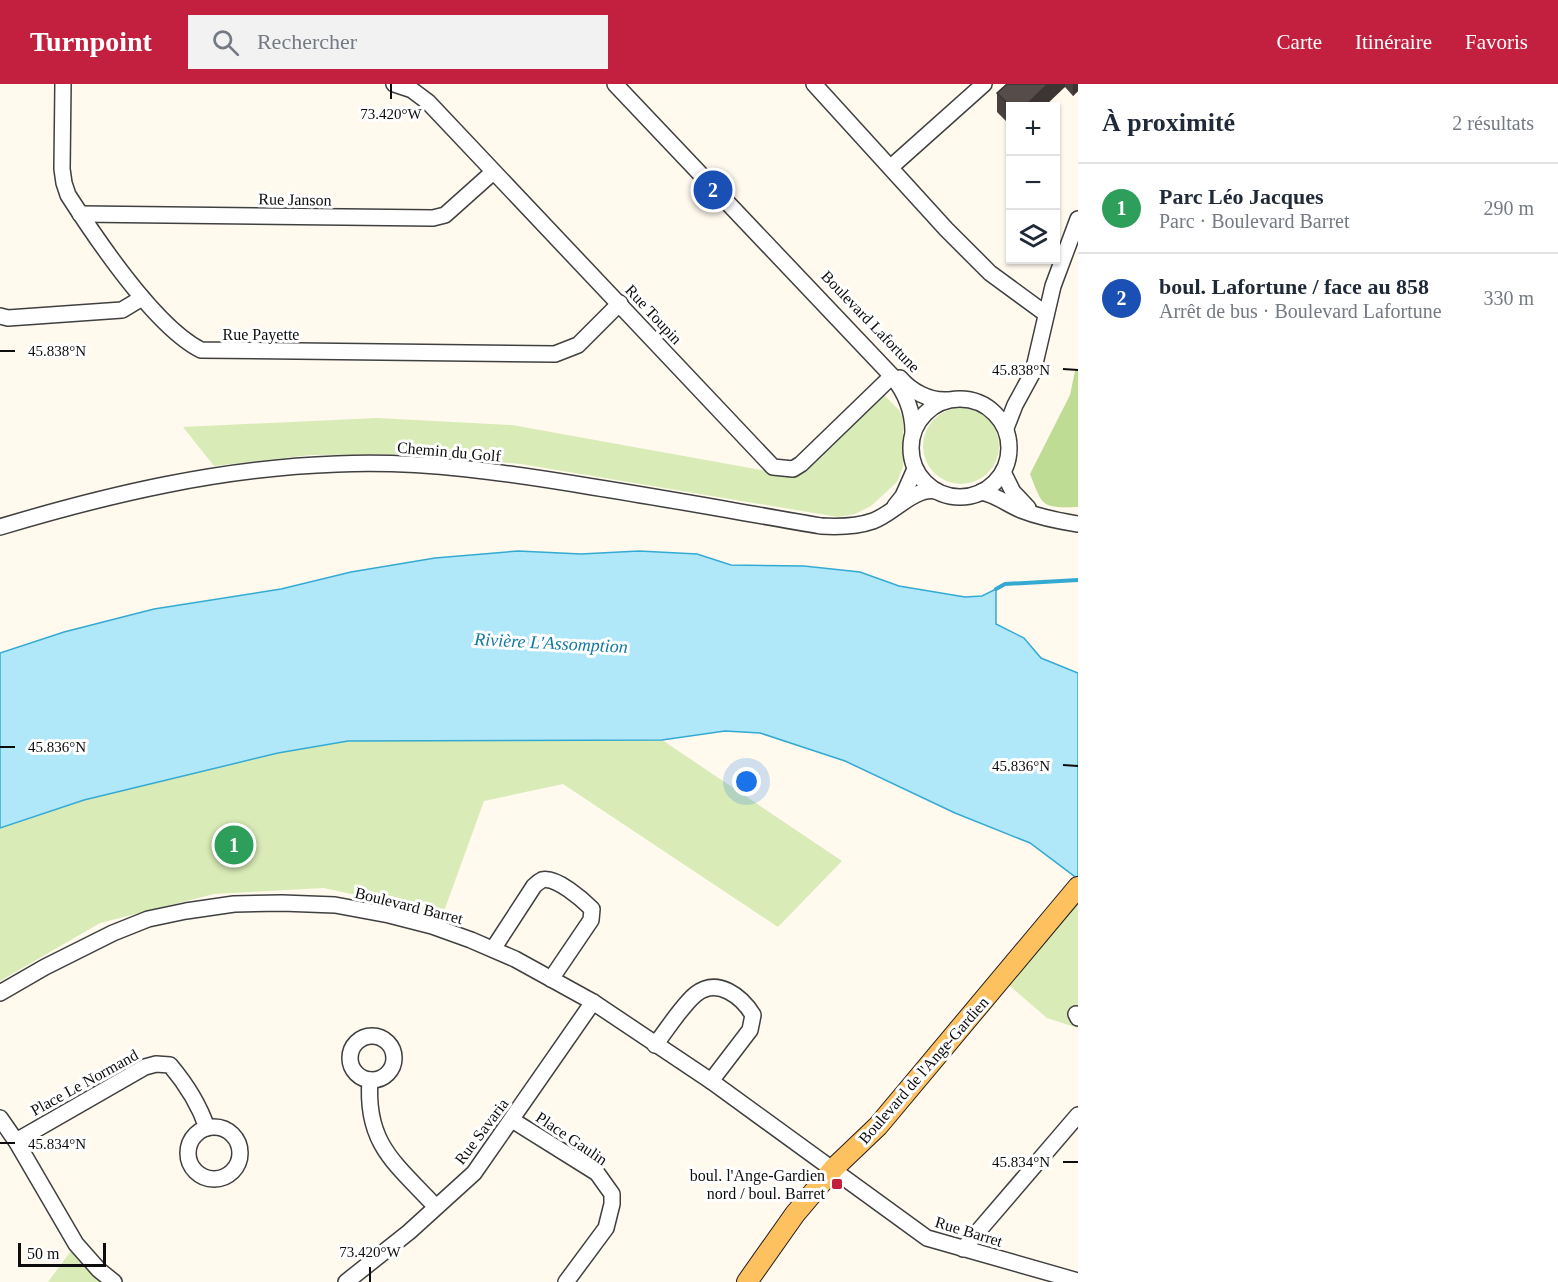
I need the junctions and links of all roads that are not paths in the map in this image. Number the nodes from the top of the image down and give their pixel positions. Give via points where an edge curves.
1 (63, 84) edge
2 (394, 84) edge
3 (615, 84) edge
4 (814, 84) edge
5 (984, 84) edge
6 (891, 167) junction
7 (492, 173) junction
8 (80, 214) junction
9 (1078, 219) edge
10 (796, 275) junction
11 (142, 298) junction
12 (620, 303) junction
13 (1046, 314) junction
14 (0, 316) edge
15 (1033, 372) junction
16 (892, 376) junction
17 (954, 399) junction
18 (985, 405) junction
19 (1006, 428) junction
20 (914, 432) junction
21 (915, 469) junction
22 (1003, 472) junction
23 (936, 491) junction
24 (981, 492) junction
25 (893, 508) junction
26 (1031, 513) junction
27 (1078, 524) edge
28 (0, 527) edge
29 (1077, 889) edge
30 (493, 949) junction
31 (551, 979) junction
32 (0, 993) edge
33 (593, 1002) junction
34 (655, 1045) junction
35 (370, 1080) dead end
36 (711, 1081) junction
37 (1078, 1115) edge
38 (0, 1118) edge
39 (512, 1120) junction
40 (207, 1128) dead end
41 (16, 1141) junction
42 (834, 1168) junction
43 (436, 1207) junction
44 (963, 1249) junction
45 (1048, 1277) edge
46 (1078, 1281) edge
47 (114, 1282) edge
48 (346, 1282) edge
49 (566, 1282) edge
50 (747, 1282) edge

1 - 8 street, Rue Payette via 64,183
2 - 7 street, Rue Toupin via 412,90 428,102
3 - 10 street, Boulevard Lafortune
4 - 6 street
5 - 6 street
6 - 13 street via 990,273
7 - 8 street, Rue Janson via 445,215 433,219
7 - 12 street, Rue Toupin
8 - 11 street, Rue Payette
9 - 13 street
10 - 16 street, Boulevard Lafortune
10 - 17 street, Boulevard Lafortune via 807,281 906,386 934,399
11 - 12 street, Rue Payette via 189,344 201,350 238,352 555,354 578,345
11 - 14 street via 122,310
12 - 16 street, Rue Toupin via 773,467 793,469 801,464
13 - 15 street
15 - 18 street via 1011,396
15 - 19 street
16 - 20 street, Boulevard Lafortune via 908,401
17 - 18 street via 970,399
17 - 20 street via 929,410
18 - 19 street
19 - 22 street via 1010,450
20 - 21 street via 911,457
21 - 23 street
21 - 25 street, Chemin du Golf
22 - 24 street
22 - 26 street via 1013,492
23 - 24 street via 966,497
23 - 25 street, Chemin du Golf via 925,491
24 - 26 street
25 - 28 street, Chemin du Golf via 860,524 821,526 525,475 405,464 337,464 191,478
26 - 27 street
29 - 42 main road, Boulevard de l'Ange-Gardien via 878,1126
30 - 31 street, Boulevard Barret
30 - 31 street via 534,886 541,880 557,883 592,909 591,920
30 - 32 street, Boulevard Barret via 389,915 335,906 234,904 148,920 113,933
31 - 33 street, Boulevard Barret
33 - 34 street, Boulevard Barret
33 - 39 street, Rue Savaria
34 - 36 street, Boulevard Barret
34 - 36 street via 696,994 708,988 731,993 746,1003 753,1015 750,1030
35 - 43 street via 370,1117 375,1134 389,1157
36 - 42 street, Boulevard Barret
37 - 44 street
38 - 41 street
39 - 43 street, Rue Savaria via 474,1173
39 - 49 street, Place Gaulin via 597,1173 612,1194 606,1228
40 - 41 street, Place Le Normand via 178,1074 170,1065 156,1064
41 - 47 street via 76,1244
42 - 44 street, Rue Barret via 927,1238
42 - 50 main road, Boulevard de l'Ange-Gardien via 795,1214
43 - 48 street, Rue Savaria
44 - 45 street, Rue Barret
45 - 46 street, Rue Barret

